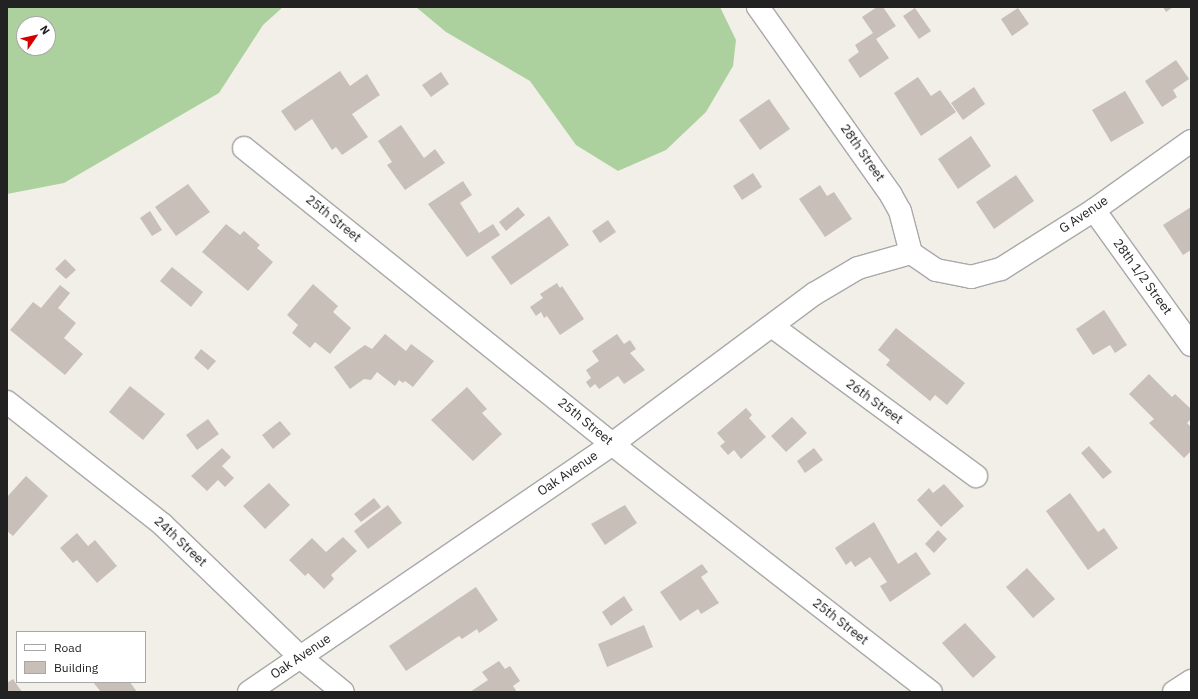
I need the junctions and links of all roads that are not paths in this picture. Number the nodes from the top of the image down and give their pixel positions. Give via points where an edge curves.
1 (758, 7) edge
2 (1191, 140) edge
3 (244, 148) dead end
4 (1094, 210) junction
5 (911, 253) junction
6 (773, 327) junction
7 (1191, 345) edge
8 (7, 402) edge
9 (612, 444) junction
10 (976, 476) dead end
11 (300, 657) junction
12 (1191, 681) edge
13 (249, 692) edge
14 (344, 692) edge
15 (931, 692) edge
16 (1174, 692) edge

1 - 5 street, 28th Street via 891,195 900,210
2 - 4 street, G Avenue
3 - 9 street, 25th Street
4 - 5 street, G Avenue via 1001,270 971,277 936,270
4 - 7 street, 28th 1/2 Street
5 - 6 street, Oak Avenue via 858,268 814,294
6 - 9 street, Oak Avenue
6 - 10 street, 26th Street
8 - 11 street, 24th Street via 162,524
9 - 11 street, Oak Avenue
9 - 15 street, 25th Street
11 - 13 street, Oak Avenue
11 - 14 street, 24th Street
12 - 16 street

